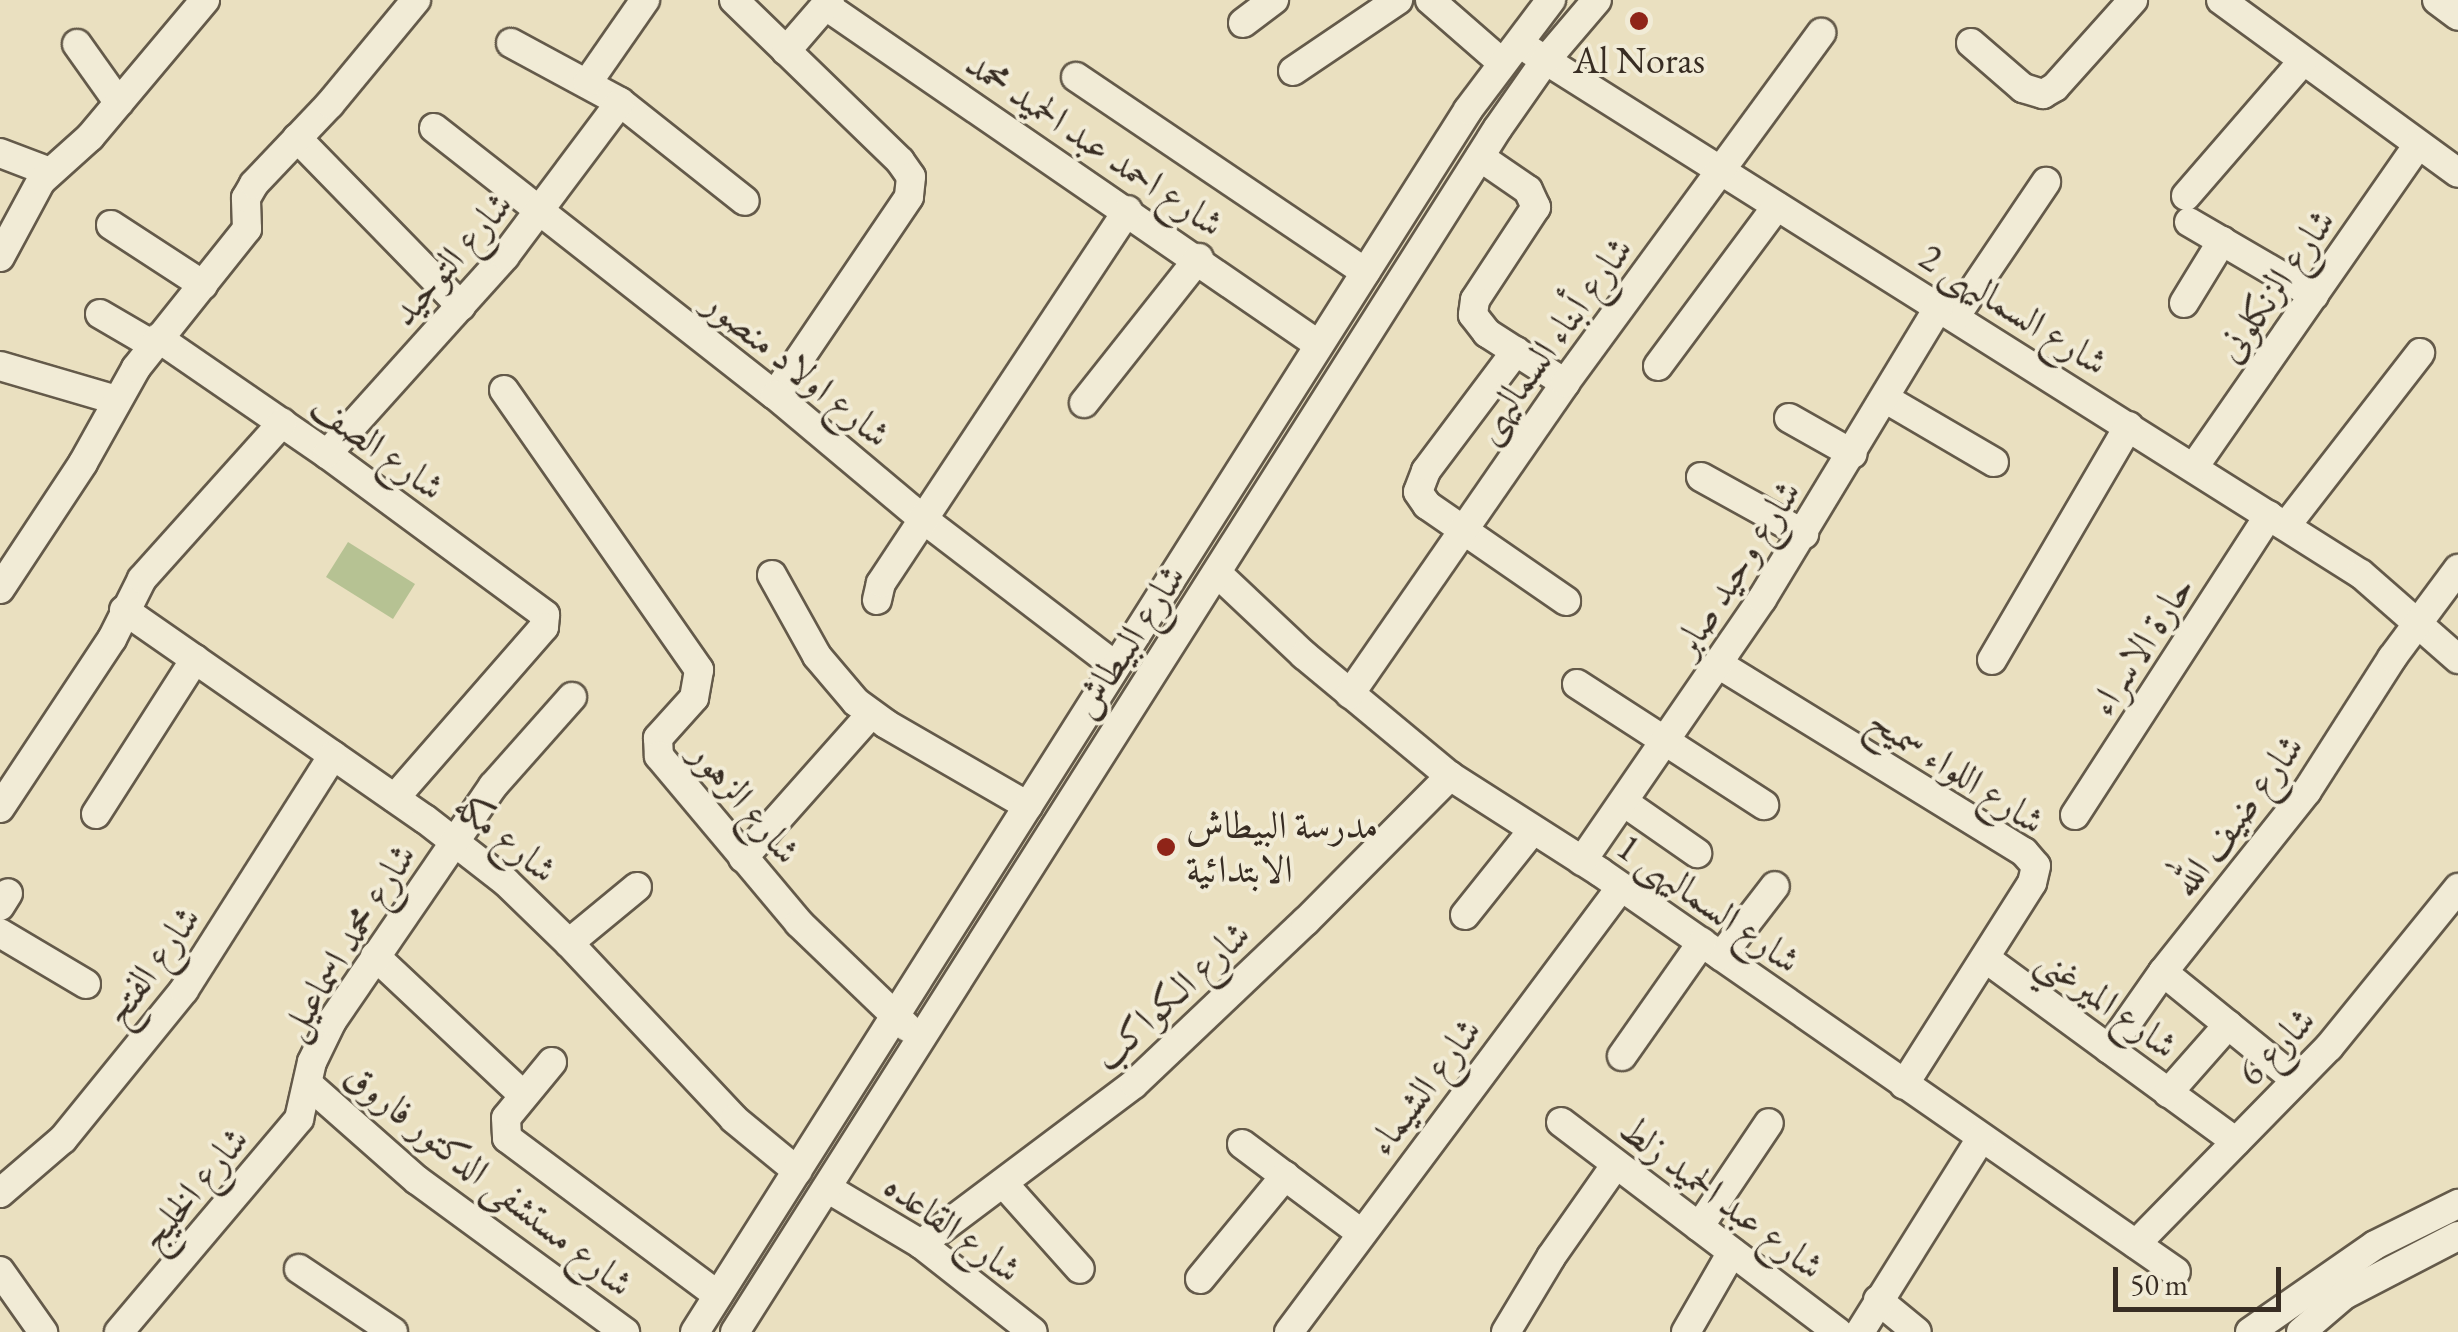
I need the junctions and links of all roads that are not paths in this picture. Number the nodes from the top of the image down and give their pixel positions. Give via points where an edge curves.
1 (204, 0) edge
2 (416, 0) edge
3 (645, 0) edge
4 (734, 0) edge
5 (1274, 0) edge
6 (1398, 0) edge
7 (1430, 0) edge
8 (1551, 0) edge
9 (2133, 0) edge
10 (2221, 0) edge
11 (2438, 0) edge
12 (828, 3) edge
13 (1580, 6) edge
14 (2458, 16) edge
15 (1243, 23) dead end
16 (1821, 33) dead end
17 (511, 43) dead end
18 (1971, 43) dead end
19 (76, 44) dead end
20 (786, 51) junction
21 (1509, 52) junction
22 (1545, 61) junction
23 (2302, 62) junction
24 (1293, 71) dead end
25 (1076, 77) dead end
26 (588, 82) junction
27 (620, 102) junction
28 (120, 103) junction
29 (434, 128) dead end
30 (297, 138) junction
31 (2418, 146) junction
32 (0, 154) edge
33 (1480, 157) junction
34 (1720, 170) junction
35 (50, 172) junction
36 (2458, 173) edge
37 (2046, 182) dead end
38 (745, 200) dead end
39 (1777, 206) junction
40 (1128, 210) junction
41 (541, 212) junction
42 (111, 225) dead end
43 (2222, 242) junction
44 (0, 257) edge
45 (1198, 258) junction
46 (1365, 272) junction
47 (203, 285) junction
48 (2314, 295) junction
49 (2184, 303) dead end
50 (460, 306) junction
51 (1947, 312) junction
52 (100, 314) dead end
53 (156, 341) junction
54 (1516, 351) junction
55 (2420, 353) dead end
56 (1312, 357) junction
57 (0, 366) edge
58 (1658, 366) dead end
59 (1565, 383) junction
60 (1333, 388) junction
61 (504, 390) dead end
62 (775, 395) junction
63 (1886, 399) junction
64 (116, 400) junction
65 (1084, 403) dead end
66 (1789, 418) dead end
67 (282, 423) junction
68 (2129, 426) junction
69 (327, 454) junction
70 (1853, 454) junction
71 (1994, 462) dead end
72 (2194, 467) junction
73 (1702, 477) dead end
74 (923, 519) junction
75 (2278, 521) junction
76 (1461, 530) junction
77 (1804, 534) junction
78 (2458, 569) edge
79 (1216, 573) junction
80 (772, 575) dead end
81 (0, 589) edge
82 (878, 600) dead end
83 (1566, 601) dead end
84 (124, 610) junction
85 (2418, 621) junction
86 (195, 659) junction
87 (2458, 659) edge
88 (1992, 660) dead end
89 (1720, 665) junction
90 (1115, 666) junction
91 (1577, 684) dead end
92 (1350, 694) junction
93 (572, 697) dead end
94 (871, 714) junction
95 (1667, 742) junction
96 (333, 755) junction
97 (1450, 776) junction
98 (395, 798) junction
99 (1625, 802) junction
100 (1764, 804) dead end
101 (1028, 806) junction
102 (0, 808) edge
103 (96, 814) dead end
104 (2075, 815) dead end
105 (1532, 831) junction
106 (454, 840) junction
107 (1697, 853) dead end
108 (743, 858) junction
109 (1582, 861) junction
110 (1775, 886) dead end
111 (637, 887) dead end
112 (1620, 887) junction
113 (2458, 888) edge
114 (1465, 915) dead end
115 (0, 933) edge
116 (570, 943) junction
117 (1711, 949) junction
118 (375, 956) junction
119 (1985, 958) junction
120 (2163, 972) junction
121 (86, 984) dead end
122 (893, 1016) junction
123 (2228, 1024) junction
124 (920, 1038) junction
125 (2109, 1050) junction
126 (1622, 1056) dead end
127 (552, 1062) dead end
128 (2296, 1080) junction
129 (308, 1084) junction
130 (1904, 1085) junction
131 (2168, 1093) junction
132 (524, 1096) junction
133 (1561, 1122) dead end
134 (1769, 1123) dead end
135 (1982, 1138) junction
136 (2236, 1142) junction
137 (1242, 1144) dead end
138 (1616, 1164) junction
139 (798, 1171) junction
140 (1284, 1176) junction
141 (1003, 1183) junction
142 (826, 1188) junction
143 (0, 1194) edge
144 (2458, 1204) edge
145 (1699, 1227) junction
146 (1361, 1234) junction
147 (2458, 1236) edge
148 (921, 1244) junction
149 (2136, 1244) junction
150 (1732, 1252) junction
151 (299, 1269) dead end
152 (1080, 1269) dead end
153 (0, 1271) edge
154 (2176, 1272) dead end
155 (1200, 1279) dead end
156 (718, 1295) junction
157 (1878, 1300) junction
158 (43, 1332) edge
159 (119, 1332) edge
160 (393, 1332) edge
161 (625, 1332) edge
162 (696, 1332) edge
163 (736, 1332) edge
164 (1034, 1332) edge
165 (1289, 1332) edge
166 (1506, 1332) edge
167 (1686, 1332) edge
168 (1838, 1332) edge
169 (1860, 1332) edge
170 (1917, 1332) edge
171 (2250, 1332) edge
172 (2301, 1332) edge

1 - 28 street
2 - 30 street
3 - 26 street
4 - 20 street
5 - 15 street
6 - 24 street
7 - 21 street, شارع السماليهى 2
8 - 21 street, شارع البيطاش
9 - 18 street via 2043,94 2029,92
10 - 23 street
11 - 14 street
12 - 20 street
12 - 40 street, شارع احمد عبد الحميد محمد
13 - 22 street, شارع البيطاش
16 - 34 street, شارع أبناء السماليهى
17 - 26 street
19 - 28 street
20 - 62 street via 911,177 910,197
21 - 22 street, شارع السماليهى 2
21 - 46 street, شارع البيطاش
22 - 33 street, شارع البيطاش
22 - 34 street, شارع السماليهى 2
23 - 31 street
23 - 43 street via 2187,209
25 - 46 street
26 - 27 street
27 - 38 street
27 - 41 street, شارع التوحيد
28 - 35 street
29 - 41 street, شارع اولاد منصور
30 - 47 street via 254,184 246,198 247,229
30 - 50 street
31 - 36 street
31 - 48 street, شارع الزنكلونى
32 - 35 street
33 - 54 street via 1535,200 1534,214 1473,308 1481,328
33 - 60 street, شارع البيطاش
34 - 39 street, شارع السماليهى 2
34 - 59 street, شارع أبناء السماليهى
35 - 44 street
37 - 51 street, شارع وحيد صابر
39 - 51 street, شارع السماليهى 2
39 - 58 street
40 - 45 street, شارع احمد عبد الحميد محمد
40 - 74 street
41 - 50 street, شارع التوحيد
41 - 62 street, شارع اولاد منصور
42 - 47 street
43 - 48 street
43 - 49 street
45 - 56 street, شارع احمد عبد الحميد محمد
45 - 65 street
46 - 56 street, شارع البيطاش
47 - 53 street
48 - 72 street, شارع الزنكلونى
50 - 69 street, شارع التوحيد
51 - 63 street, شارع وحيد صابر
51 - 68 street, شارع السماليهى 2
52 - 53 street, شارع الصف
53 - 64 street
53 - 67 street, شارع الصف
54 - 59 street
54 - 76 street via 1419,481 1424,502
55 - 75 street, حارة الاسراء
56 - 60 street, شارع احمد عبد الحميد محمد
56 - 90 street, شارع البيطاش
57 - 64 street
59 - 76 street, شارع أبناء السماليهى
60 - 79 street, شارع البيطاش
61 - 108 street, شارع الزهور via 699,670 699,690 658,738 657,752
62 - 74 street, شارع اولاد منصور
63 - 70 street, شارع وحيد صابر
63 - 71 street
64 - 81 street
66 - 70 street
67 - 69 street, شارع الصف
67 - 84 street via 153,565
68 - 72 street, شارع السماليهى 2
68 - 88 street
69 - 98 street, شارع الصف via 542,612 545,622
70 - 77 street, شارع وحيد صابر
72 - 75 street, شارع السماليهى 2
73 - 77 street
74 - 82 street via 878,588
74 - 90 street, شارع اولاد منصور
75 - 85 street, شارع السماليهى 2 via 2361,574
75 - 104 street, حارة الاسراء
76 - 83 street
76 - 92 street, شارع أبناء السماليهى
77 - 89 street, شارع وحيد صابر
78 - 85 street, شارع ضيف الله
79 - 92 street, شارع السماليهى 1
79 - 124 street, شارع البيطاش
80 - 94 street via 829,674
84 - 86 street, شارع مكه
84 - 102 street via 112,639
85 - 87 street, شارع السماليهى 2
85 - 120 street, شارع ضيف الله via 2307,791
86 - 96 street, شارع مكه
86 - 103 street
89 - 95 street, شارع وحيد صابر
89 - 119 street, شارع اللواء سميح via 2029,855 2035,878
90 - 101 street, شارع البيطاش
91 - 95 street
92 - 97 street, شارع السماليهى 1
93 - 106 street, شارع محمد اسماعيل via 520,752
94 - 101 street
94 - 108 street
95 - 99 street, شارع وحيد صابر
95 - 100 street
96 - 98 street, شارع مكه
96 - 143 street, شارع الفتح via 184,990 63,1140
97 - 105 street, شارع السماليهى 1
97 - 141 street, شارع الكواكب via 1164,1057
98 - 106 street, شارع مكه
99 - 107 street
99 - 109 street, شارع وحيد صابر
101 - 122 street, شارع البيطاش
105 - 109 street, شارع السماليهى 1
105 - 114 street
106 - 116 street, شارع مكه
106 - 118 street, شارع محمد اسماعيل
108 - 122 street, شارع الزهور via 829,956
109 - 112 street, شارع السماليهى 1
110 - 117 street
111 - 116 street
112 - 117 street, شارع السماليهى 1
112 - 146 street, شارع الشيماء
113 - 128 street, شارع 6
115 - 121 street
116 - 139 street, شارع مكه via 734,1120
117 - 126 street
117 - 130 street, شارع السماليهى 1
118 - 129 street, شارع محمد اسماعيل via 321,1040
118 - 132 street
119 - 125 street, شارع الميرغني
119 - 130 street, شارع اللواء سميح
120 - 123 street
120 - 125 street, شارع ضيف الله
122 - 124 street, شارع الزهور
122 - 139 street, شارع البيطاش
123 - 128 street
123 - 131 street
124 - 142 street, شارع البيطاش
125 - 131 street, شارع الميرغني
127 - 132 street
128 - 136 street, شارع 6
129 - 159 street, شارع الخليج via 291,1130
129 - 161 street, شارع مستشفى الدكتور فاروق via 416,1180
130 - 135 street, شارع السماليهى 1
131 - 136 street, شارع الميرغني
132 - 156 street via 504,1123 507,1138
133 - 138 street, شارع عبد الحميد زلط
134 - 145 street
135 - 149 street, شارع السماليهى 1
135 - 157 street
136 - 149 street, شارع 6
137 - 140 street
138 - 145 street, شارع عبد الحميد زلط
138 - 166 street
139 - 156 street, شارع البيطاش
140 - 146 street
140 - 155 street
141 - 148 street, شارع الكواكب
141 - 152 street
142 - 148 street, شارع القاعده
142 - 163 street, شارع البيطاش
144 - 171 street via 2375,1245
145 - 150 street, شارع عبد الحميد زلط
146 - 165 street, شارع الشيماء
147 - 172 street via 2344,1295
148 - 164 street, شارع القاعده
149 - 154 street, شارع السماليهى 1
150 - 167 street
150 - 168 street, شارع عبد الحميد زلط
151 - 160 street
153 - 158 street
156 - 162 street, شارع البيطاش
157 - 169 street
157 - 170 street

